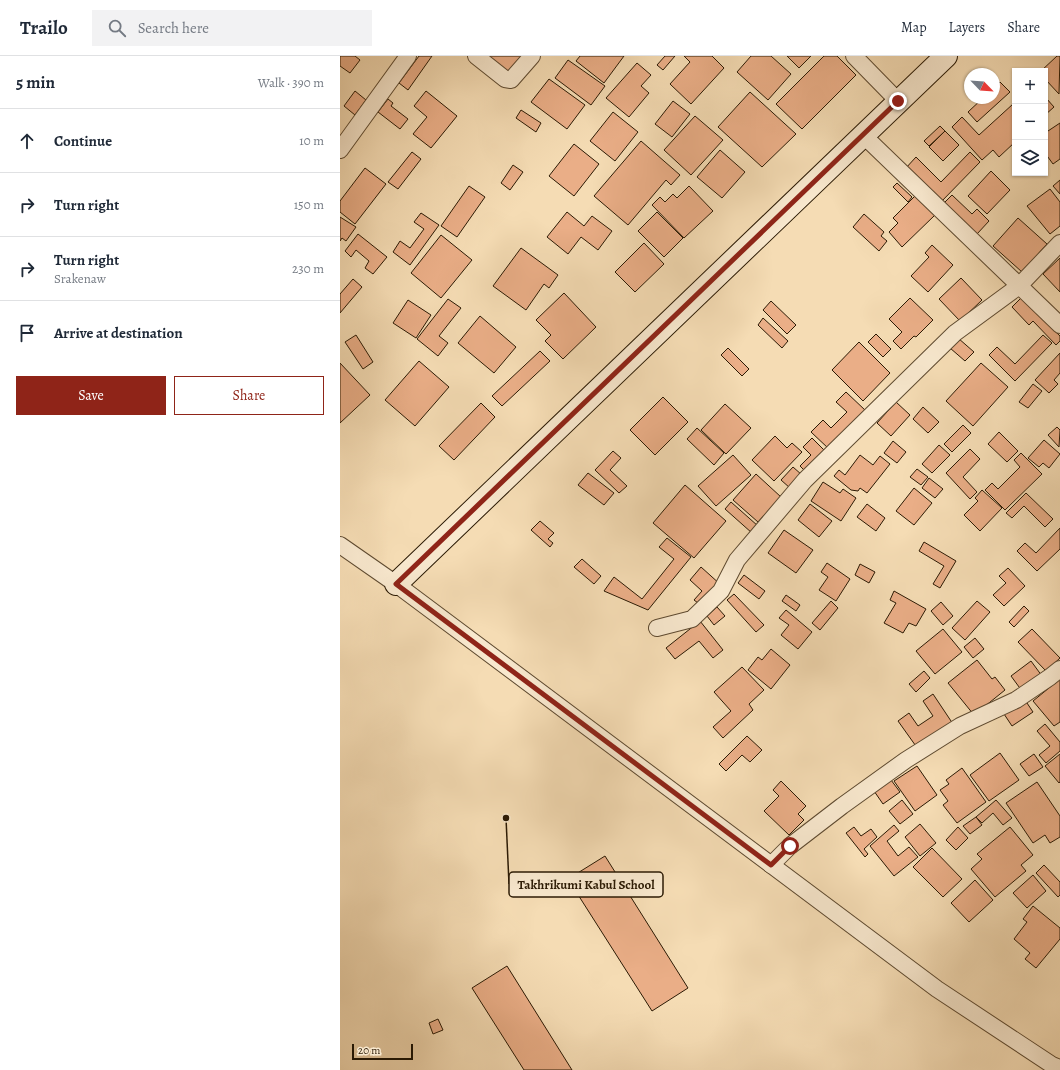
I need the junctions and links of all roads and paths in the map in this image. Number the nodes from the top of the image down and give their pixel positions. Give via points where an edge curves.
1 (408, 56) edge
2 (476, 56) edge
3 (532, 56) edge
4 (854, 56) edge
5 (946, 56) edge
6 (898, 101) junction
7 (863, 135) junction
8 (340, 150) edge
9 (1060, 243) edge
10 (1019, 286) junction
11 (1060, 325) edge
12 (340, 545) edge
13 (396, 584) junction
14 (657, 628) dead end
15 (1060, 669) edge
16 (771, 865) junction
17 (1060, 1068) edge

1 - 8 street
2 - 3 street via 506,79 511,80
4 - 6 street
5 - 6 main road
6 - 7 main road
7 - 10 street
7 - 13 main road
9 - 10 street
10 - 11 street
10 - 14 street via 955,333 805,480 737,560 721,591 692,619
12 - 13 street
13 - 16 street
15 - 16 street via 1016,700 960,726 906,760 790,846
16 - 17 street via 937,989 1008,1037

